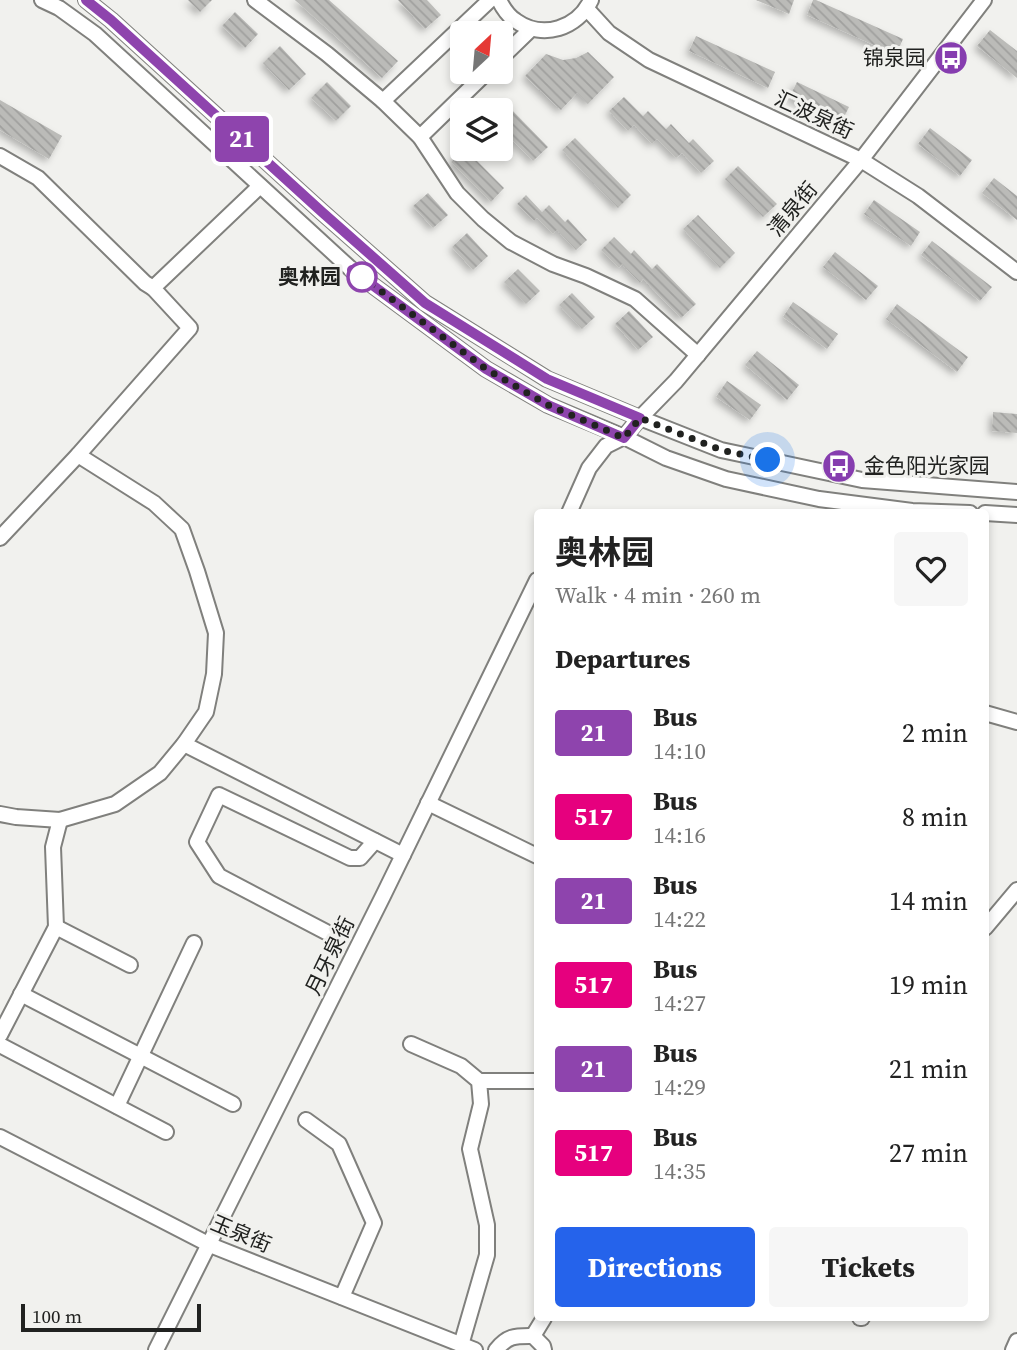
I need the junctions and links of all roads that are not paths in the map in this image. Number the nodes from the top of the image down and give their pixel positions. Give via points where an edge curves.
1 (42, 0) edge
2 (86, 0) edge
3 (255, 0) edge
4 (489, 0) edge
5 (499, 0) edge
6 (984, 0) edge
7 (589, 5) edge
8 (71, 17) junction
9 (531, 29) junction
10 (513, 46) edge
11 (475, 84) edge
12 (383, 102) junction
13 (420, 137) junction
14 (0, 156) edge
15 (861, 160) junction
16 (260, 186) junction
17 (1017, 272) edge
18 (153, 288) junction
19 (498, 348) junction
20 (698, 355) junction
21 (486, 369) junction
22 (640, 418) junction
23 (624, 438) junction
24 (78, 455) junction
25 (1017, 492) edge
26 (571, 509) edge
27 (896, 509) edge
28 (989, 513) edge
29 (1017, 515) edge
30 (0, 538) edge
31 (534, 586) edge
32 (989, 714) edge
33 (1017, 722) edge
34 (184, 744) junction
35 (428, 803) junction
36 (0, 814) edge
37 (60, 820) junction
38 (374, 841) junction
39 (403, 855) junction
40 (534, 855) edge
41 (1017, 890) edge
42 (989, 923) edge
43 (55, 927) junction
44 (328, 933) dead end
45 (194, 943) dead end
46 (130, 965) dead end
47 (21, 995) junction
48 (0, 1035) edge
49 (411, 1044) dead end
50 (0, 1045) edge
51 (141, 1056) junction
52 (534, 1081) edge
53 (479, 1082) junction
54 (233, 1104) dead end
55 (117, 1106) junction
56 (306, 1120) dead end
57 (166, 1132) dead end
58 (0, 1137) edge
59 (210, 1245) junction
60 (342, 1297) junction
61 (542, 1321) edge
62 (533, 1336) junction
63 (1017, 1341) edge
64 (468, 1347) edge
65 (156, 1350) edge
66 (496, 1350) edge
67 (544, 1350) edge
68 (1013, 1350) edge

1 - 8 street
2 - 8 street
2 - 19 street via 425,303
3 - 12 street
4 - 12 street
5 - 9 street via 516,21
6 - 15 street, 清泉街
7 - 9 street, 汇波泉街 via 565,27
7 - 15 street, 汇波泉街 via 609,33 649,60
8 - 16 street
9 - 10 street
11 - 13 street
12 - 13 street
13 - 20 street via 457,193 511,242 635,299
14 - 18 street via 38,178
15 - 17 street, 汇波泉街 via 918,196
15 - 20 street, 清泉街
16 - 18 street
16 - 21 street via 352,270
18 - 24 street via 190,328
19 - 21 street via 497,362
19 - 22 street via 547,379
20 - 22 street, 清泉街
21 - 23 street via 548,405
22 - 23 street, 清泉街
22 - 25 street via 721,450 862,480
23 - 26 street via 606,446 589,468
23 - 27 street via 726,479 819,499
24 - 30 street
24 - 34 street via 154,503 182,530 216,633 206,712
28 - 29 street
31 - 35 street, 月牙泉街
32 - 33 street
34 - 37 street via 160,773 115,804
34 - 38 street
35 - 39 street, 月牙泉街
35 - 40 street
36 - 37 street
37 - 43 street via 53,847
38 - 39 street
38 - 44 street via 360,858 350,858 219,795 197,842 219,876
39 - 59 street, 月牙泉街
41 - 42 street
43 - 46 street
43 - 47 street
45 - 51 street
47 - 48 street
47 - 51 street
49 - 53 street via 461,1066
50 - 55 street
51 - 54 street
51 - 55 street
52 - 53 street
53 - 64 street via 481,1104 470,1149 487,1225 487,1255
55 - 57 street
56 - 60 street via 339,1144 374,1223
58 - 59 street, 玉泉街
59 - 60 street, 玉泉街
59 - 65 street, 月牙泉街
60 - 64 street, 玉泉街
61 - 62 street
62 - 66 street via 513,1336
62 - 67 street
63 - 68 street

